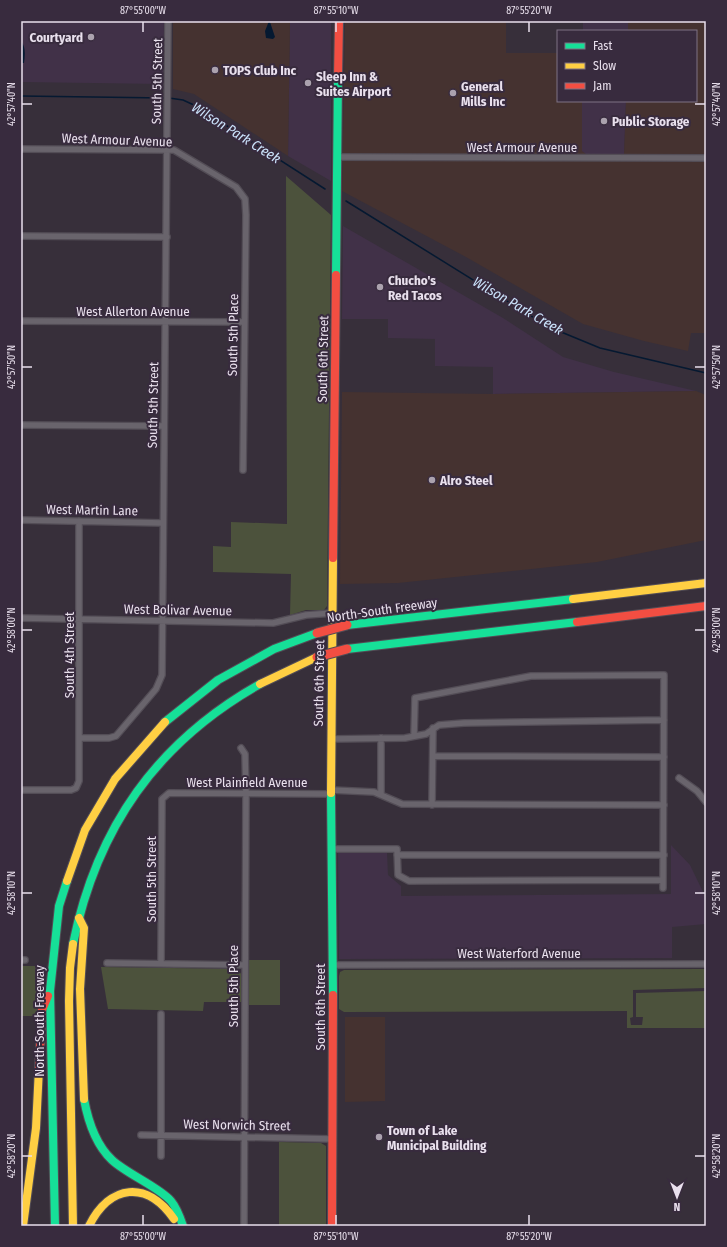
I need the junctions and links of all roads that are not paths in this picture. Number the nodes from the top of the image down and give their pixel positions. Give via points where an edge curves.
1 (168, 21) edge
2 (339, 21) edge
3 (21, 149) edge
4 (167, 150) junction
5 (338, 157) junction
6 (706, 158) edge
7 (245, 200) joint
8 (21, 236) edge
9 (167, 237) junction
10 (21, 321) edge
11 (165, 322) junction
12 (244, 322) junction
13 (21, 425) edge
14 (164, 426) junction
15 (244, 470) dead end
16 (21, 520) edge
17 (79, 521) junction
18 (163, 522) junction
19 (706, 583) edge
20 (706, 606) edge
21 (333, 613) junction
22 (21, 618) edge
23 (80, 619) junction
24 (163, 621) junction
25 (664, 720) junction
26 (433, 728) junction
27 (414, 736) junction
28 (80, 738) junction
29 (381, 738) junction
30 (332, 739) junction
31 (241, 748) dead end
32 (433, 756) junction
33 (664, 757) junction
34 (679, 778) dead end
35 (21, 790) edge
36 (331, 792) junction
37 (246, 793) junction
38 (381, 795) junction
39 (164, 796) joint
40 (706, 802) edge
41 (432, 805) junction
42 (664, 805) junction
43 (331, 849) junction
44 (397, 855) junction
45 (664, 855) junction
46 (663, 880) junction
47 (663, 888) dead end
48 (79, 918) junction
49 (107, 963) dead end
50 (161, 964) junction
51 (706, 964) edge
52 (244, 965) junction
53 (333, 965) junction
54 (50, 991) junction
55 (161, 1014) dead end
56 (141, 1135) dead end
57 (161, 1135) junction
58 (244, 1136) junction
59 (332, 1139) junction
60 (161, 1156) dead end
61 (23, 1226) edge
62 (55, 1226) edge
63 (73, 1226) edge
64 (89, 1226) edge
65 (176, 1226) edge
66 (183, 1226) edge
67 (244, 1226) edge
68 (332, 1226) edge

1 - 4 street, South 5th Street
2 - 5 main road, South 6th Street
3 - 4 street, West Armour Avenue
4 - 7 street, West Armour Avenue via 174,150 236,187
4 - 9 street, South 5th Street
5 - 6 street, West Armour Avenue
5 - 21 main road, South 6th Street
7 - 12 street, South 5th Place
8 - 9 street
9 - 11 street, South 5th Street
10 - 11 street, West Allerton Avenue
11 - 12 street, West Allerton Avenue
11 - 14 street, South 5th Street
12 - 15 street, South 5th Place
13 - 14 street
14 - 18 street, South 5th Street
16 - 17 street, West Martin Lane
17 - 18 street, West Martin Lane
17 - 23 street, South 4th Street
18 - 24 street, South 5th Street
19 - 54 main road, North-South Freeway, bridge via 347,626 318,633 274,649 218,680 161,725 115,779 85,830 59,906
20 - 48 main road, bridge via 347,649 318,657 270,678 239,695 204,720 145,778 102,848
21 - 24 street, West Bolivar Avenue via 306,614 288,621 273,623
21 - 30 main road, South 6th Street
22 - 23 street, West Bolivar Avenue
23 - 24 street, West Bolivar Avenue
23 - 28 street, South 4th Street
24 - 28 street, South 5th Street via 162,675 156,689 116,736
25 - 26 street via 514,721 439,725
25 - 27 street via 664,675 532,676 415,698
25 - 33 street
26 - 27 street via 426,734
26 - 32 street
27 - 29 street
28 - 35 street, South 4th Street via 79,781 76,788
29 - 30 street
29 - 38 street
30 - 36 main road, South 6th Street
31 - 37 street, South 5th Place via 245,754
32 - 33 street
32 - 41 street
33 - 42 street
34 - 40 street via 697,791
36 - 37 street, West Plainfield Avenue
36 - 38 street, West Plainfield Avenue via 374,792
36 - 43 main road, South 6th Street
37 - 39 street, West Plainfield Avenue via 169,793
37 - 52 street, South 5th Place
38 - 41 street, West Plainfield Avenue via 402,804
39 - 50 street, South 5th Street
41 - 42 street, West Plainfield Avenue
42 - 45 street
43 - 44 street via 397,849
43 - 53 main road, South 6th Street
44 - 45 street
44 - 46 street via 398,875 409,881
45 - 46 street
46 - 47 street
48 - 63 main road via 69,984
48 - 66 main road via 84,928 80,994 83,1092 88,1120 97,1141 112,1160 170,1200
49 - 50 street
50 - 52 street
51 - 53 street, West Waterford Avenue
52 - 58 street, South 5th Place
53 - 59 main road, South 6th Street
54 - 61 main road via 42,1010 36,1128
54 - 62 main road, North-South Freeway
55 - 57 street
56 - 57 street, West Norwich Street
57 - 58 street, West Norwich Street
57 - 60 street
58 - 59 street, West Norwich Street
58 - 67 street, South 5th Place
59 - 68 main road, South 6th Street
64 - 65 main road via 104,1202 116,1194 132,1191 149,1195 158,1201 169,1211

